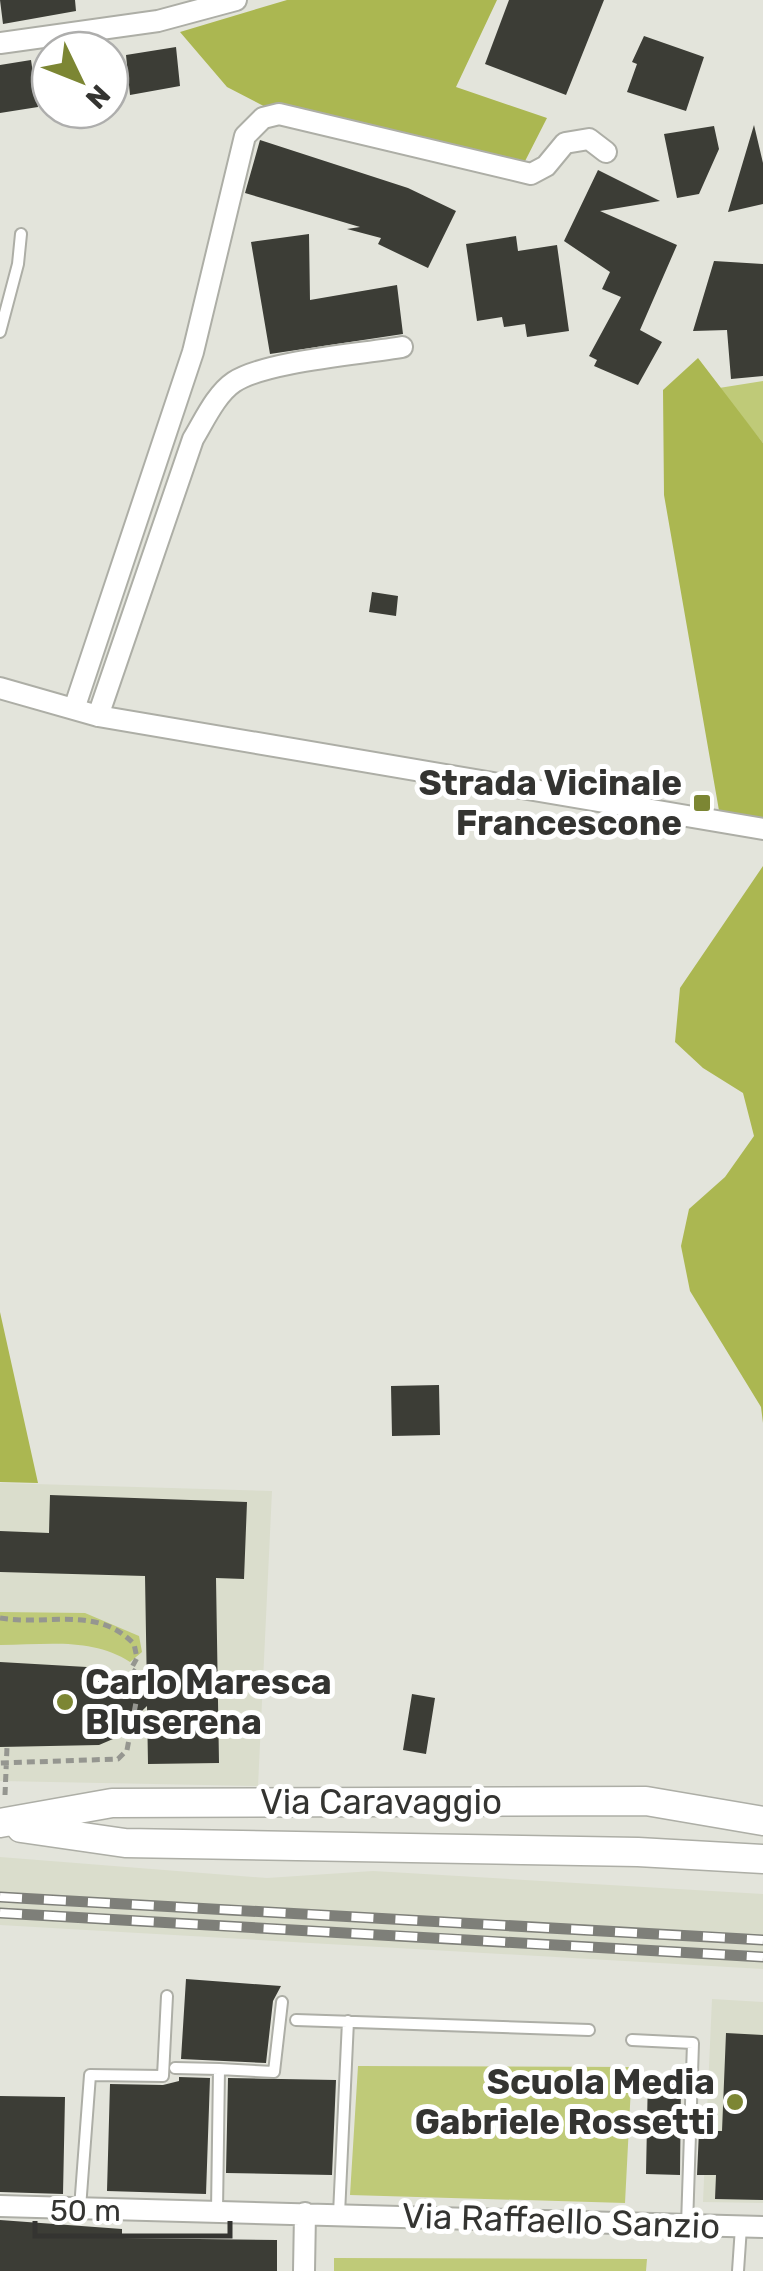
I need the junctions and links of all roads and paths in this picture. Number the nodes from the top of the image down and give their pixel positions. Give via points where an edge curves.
1 (236, 0) edge
2 (0, 42) edge
3 (606, 152) dead end
4 (20, 234) dead end
5 (0, 332) edge
6 (402, 347) dead end
7 (0, 688) edge
8 (74, 708) junction
9 (98, 716) junction
10 (763, 829) edge
11 (0, 1618) edge
12 (7, 1746) dead end
13 (3, 1763) edge
14 (4, 1795) dead end
15 (763, 1821) edge
16 (0, 1824) edge
17 (763, 1859) edge
18 (168, 1996) dead end
19 (282, 2002) dead end
20 (296, 2020) dead end
21 (348, 2021) junction
22 (590, 2030) dead end
23 (632, 2040) dead end
24 (175, 2068) dead end
25 (219, 2069) junction
26 (0, 2206) edge
27 (80, 2208) junction
28 (217, 2211) junction
29 (305, 2213) junction
30 (339, 2214) junction
31 (687, 2224) junction
32 (741, 2226) junction
33 (763, 2227) edge
34 (304, 2271) edge
35 (738, 2271) edge

1 - 2 street via 158,21
3 - 8 street via 589,139 565,143 532,174 280,114 252,126 244,136 193,352
4 - 5 lane
6 - 9 street via 270,369 234,382 212,408 193,439
7 - 8 street
8 - 9 street
9 - 10 street
11 - 13 path via 108,1625 134,1644 131,1669 141,1676 127,1750 118,1759
12 - 13 path
13 - 14 path
15 - 16 street, Via Caravaggio via 646,1801 112,1804
16 - 17 street, Via Caravaggio via 125,1843
18 - 27 lane via 162,2076 90,2075
19 - 25 lane via 274,2072
20 - 21 lane
21 - 22 lane
21 - 30 lane
23 - 31 lane via 693,2043
24 - 25 lane
25 - 28 lane
26 - 27 street, Via Raffaello Sanzio
27 - 28 street, Via Raffaello Sanzio
28 - 29 street, Via Raffaello Sanzio
29 - 30 street, Via Raffaello Sanzio
29 - 34 street
30 - 31 street, Via Raffaello Sanzio
31 - 32 street, Via Raffaello Sanzio
32 - 33 street, Via Raffaello Sanzio
32 - 35 lane

